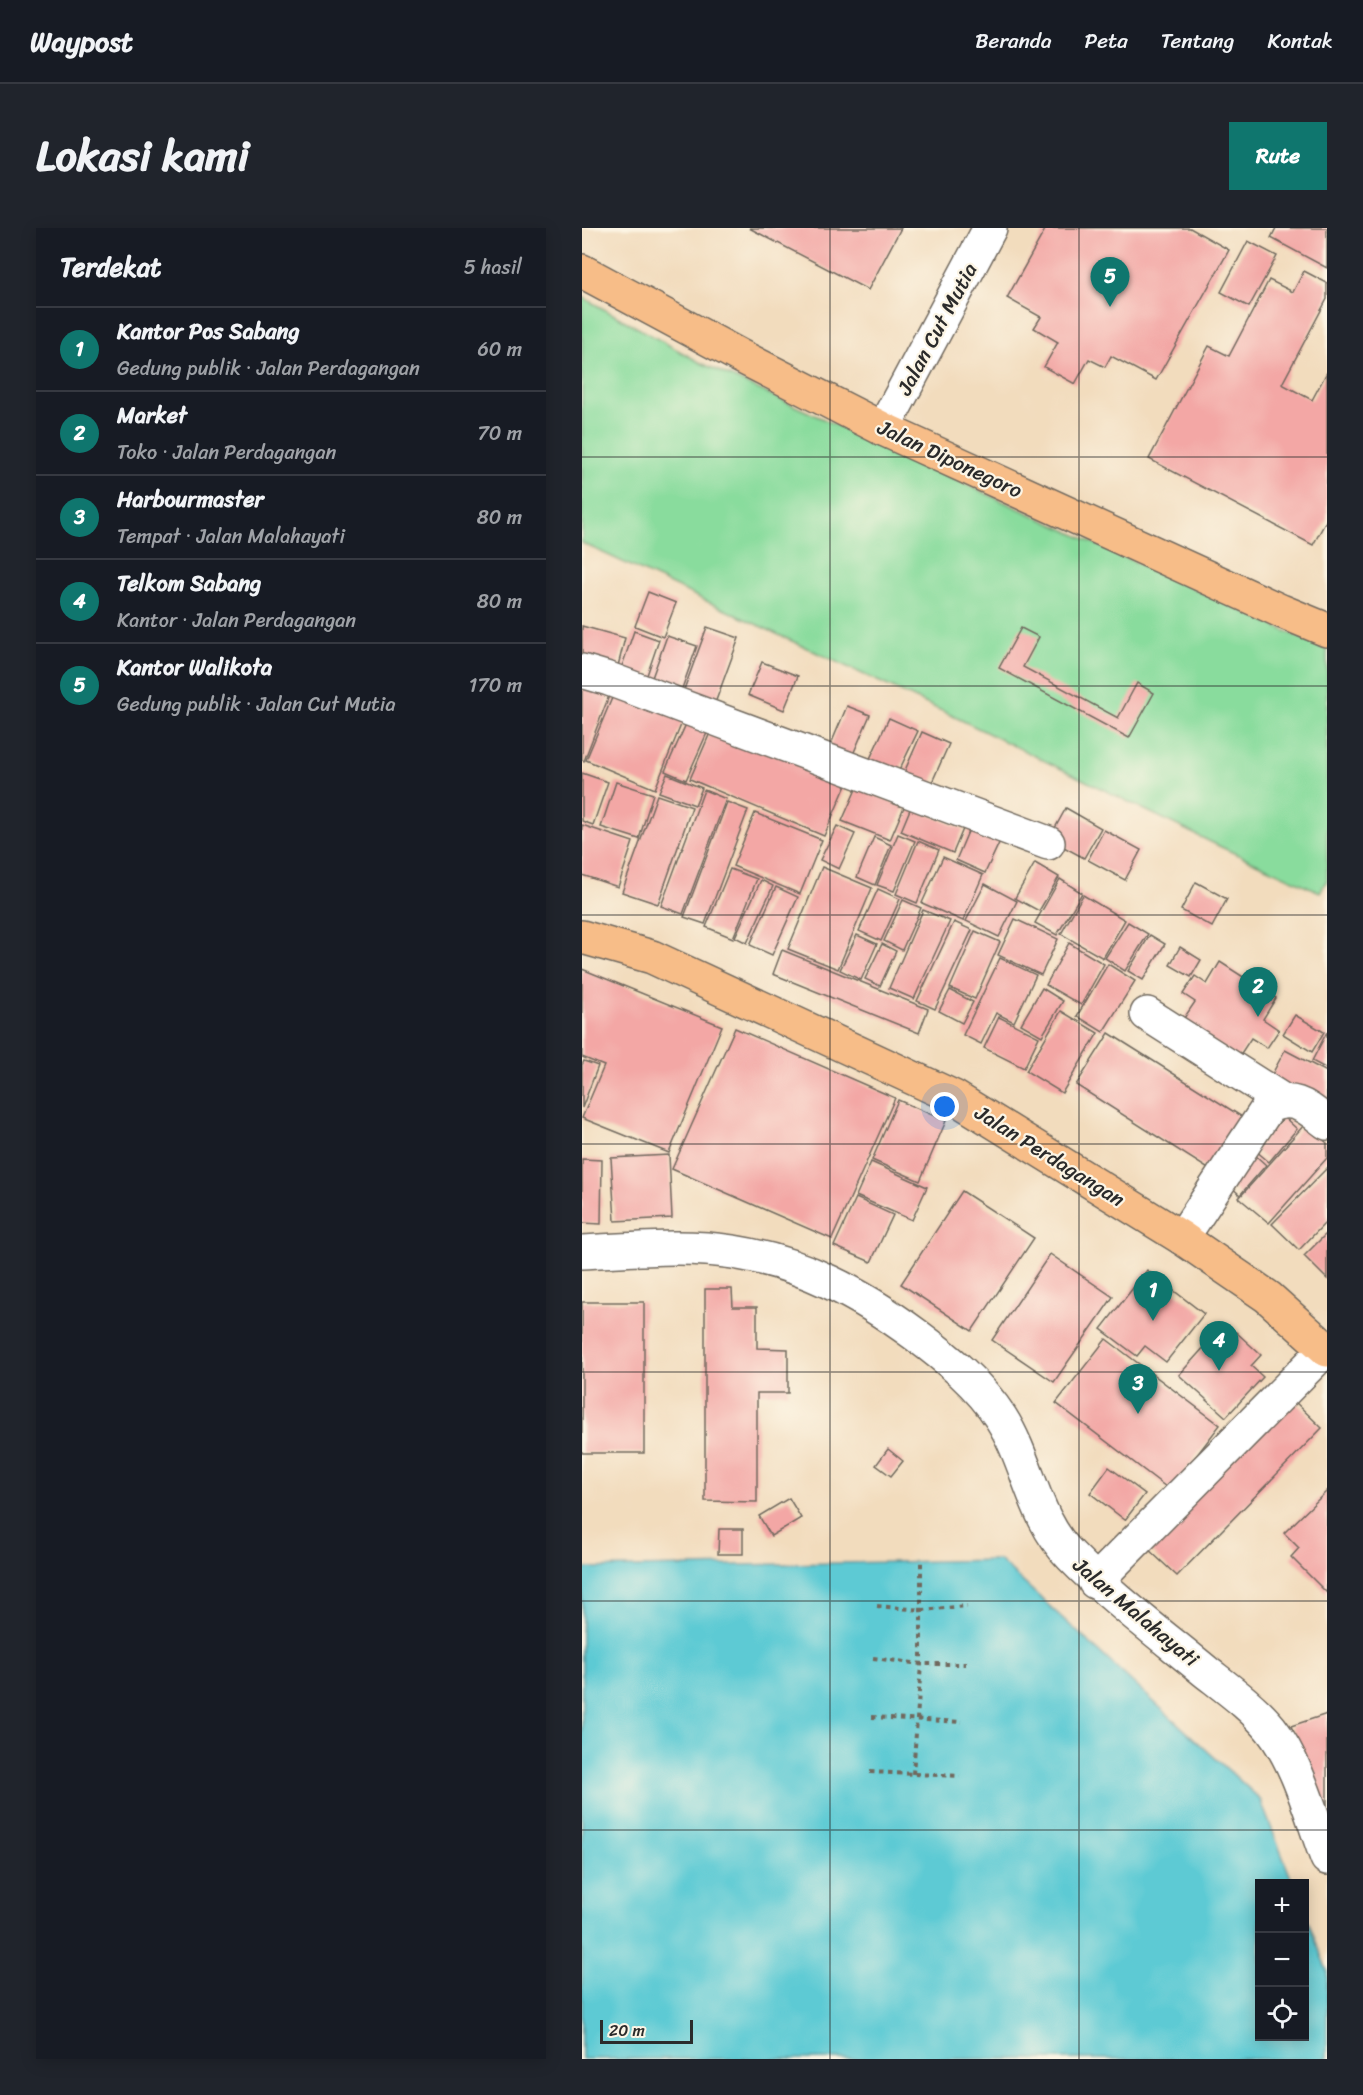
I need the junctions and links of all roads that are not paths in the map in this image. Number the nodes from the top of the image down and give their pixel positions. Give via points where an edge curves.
1 (990, 228) edge
2 (582, 271) edge
3 (883, 429) junction
4 (1327, 630) edge
5 (582, 671) edge
6 (1048, 843) dead end
7 (582, 937) edge
8 (1147, 1014) dead end
9 (1282, 1100) junction
10 (1327, 1123) edge
11 (1182, 1238) junction
12 (582, 1252) edge
13 (1327, 1349) edge
14 (1095, 1582) junction
15 (1327, 1858) edge

1 - 3 street, Jalan Cut Mutia
2 - 3 highway, Jalan Diponegoro
3 - 4 highway, Jalan Diponegoro
5 - 6 street
7 - 11 highway, Jalan Perdagangan via 652,957 954,1097
8 - 9 street
9 - 10 street via 1302,1104
9 - 11 street via 1269,1106
11 - 13 highway, Jalan Perdagangan via 1268,1297
12 - 14 street, Jalan Malahayati via 732,1252 782,1262 872,1302 939,1352 980,1391 1017,1448 1053,1535
13 - 14 street
14 - 15 street, Jalan Malahayati via 1247,1704 1272,1730 1288,1755

